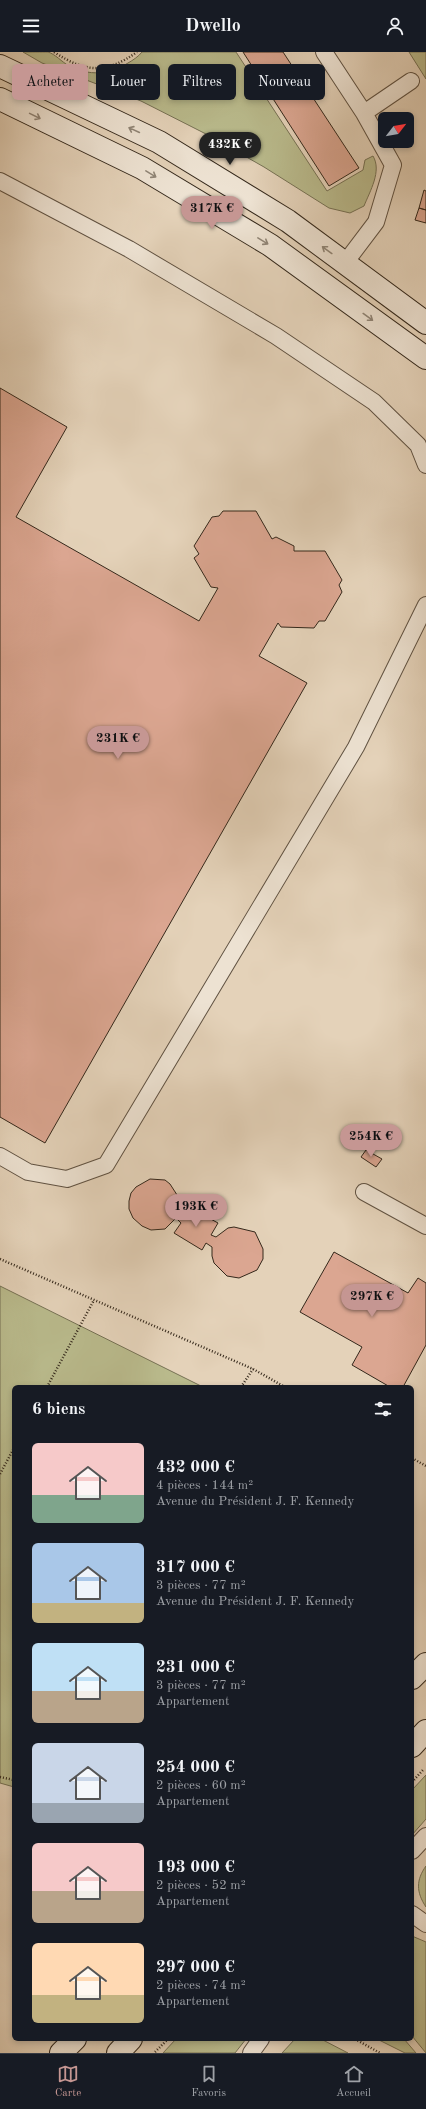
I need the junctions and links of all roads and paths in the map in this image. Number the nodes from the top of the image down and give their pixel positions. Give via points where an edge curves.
1 (54, 52) edge
2 (137, 52) edge
3 (329, 54) edge
4 (0, 66) edge
5 (412, 81) dead end
6 (0, 99) edge
7 (364, 113) junction
8 (0, 181) edge
9 (345, 263) junction
10 (426, 323) edge
11 (426, 358) edge
12 (426, 465) edge
13 (426, 604) edge
14 (0, 1156) edge
15 (364, 1192) dead end
16 (426, 1226) edge
17 (0, 1259) edge
18 (94, 1300) junction
19 (253, 1369) junction
20 (48, 1385) edge
21 (242, 1385) edge
22 (281, 1385) edge
23 (12, 1452) edge
24 (414, 1459) edge
25 (426, 1466) edge
26 (0, 1474) edge
27 (426, 1664) edge
28 (414, 1676) edge
29 (426, 1731) edge
30 (414, 1744) edge
31 (426, 1767) edge
32 (0, 1777) edge
33 (12, 1780) edge
34 (414, 1780) edge
35 (426, 1836) edge
36 (414, 1849) edge
37 (414, 1915) edge
38 (426, 1924) edge
39 (129, 2041) edge
40 (166, 2041) edge
41 (260, 2041) edge
42 (359, 2041) edge
43 (118, 2053) edge
44 (154, 2053) edge
45 (251, 2053) edge
46 (380, 2053) edge

1 - 2 path via 81,66 95,69 109,68
3 - 7 lane
9 -> 4 main road via 288,221 159,142
5 - 7 lane
6 -> 11 main road via 142,168 270,245
7 - 9 lane via 393,165 376,222
8 - 12 lane via 129,249 276,336 374,402 418,445
9 - 10 main road
13 - 14 lane via 356,747 106,1165 67,1179 28,1172
15 - 16 lane
17 - 18 path
18 - 19 path
18 - 20 path
19 - 21 path
19 - 22 path
23 - 26 path
24 - 25 path
27 - 28 main road
29 - 30 main road
31 - 34 path
32 - 33 path
35 - 36 lane
37 - 38 lane
39 - 43 main road
40 - 44 path
41 - 45 lane
42 - 46 path

